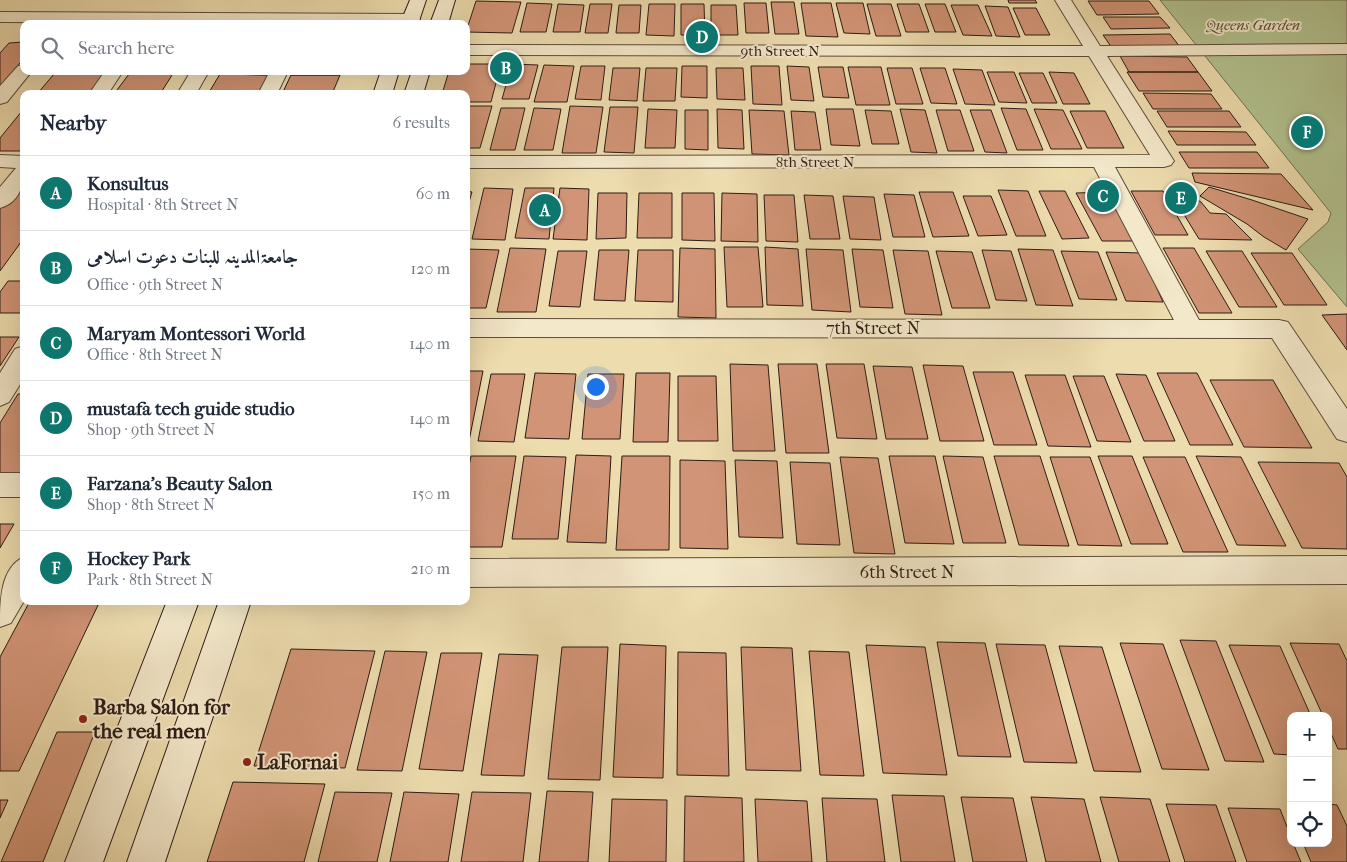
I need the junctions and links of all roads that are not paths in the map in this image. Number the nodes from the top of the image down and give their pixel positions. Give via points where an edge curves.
1 (418, 0) edge
2 (447, 0) edge
3 (1063, 0) edge
4 (0, 17) edge
5 (66, 20) edge
6 (150, 20) edge
7 (410, 20) edge
8 (440, 20) edge
9 (1347, 49) edge
10 (470, 50) edge
11 (1094, 51) junction
12 (20, 75) edge
13 (111, 75) edge
14 (198, 75) edge
15 (277, 75) edge
16 (389, 75) edge
17 (420, 75) edge
18 (101, 90) edge
19 (188, 90) edge
20 (269, 90) edge
21 (383, 90) edge
22 (414, 90) edge
23 (0, 98) edge
24 (0, 161) edge
25 (1101, 161) junction
26 (20, 162) edge
27 (470, 162) edge
28 (20, 177) edge
29 (0, 201) edge
30 (470, 328) edge
31 (1191, 328) junction
32 (20, 362) edge
33 (0, 394) edge
34 (1347, 431) edge
35 (0, 485) edge
36 (20, 485) edge
37 (1347, 570) edge
38 (470, 574) edge
39 (20, 578) edge
40 (181, 605) edge
41 (234, 605) edge
42 (0, 612) edge
43 (84, 862) edge
44 (146, 862) edge

1 - 7 street
2 - 8 street
3 - 11 street
4 - 5 street
5 - 6 street
9 - 11 street, 9th Street N
10 - 11 street, 9th Street N
11 - 25 street, 8th Street N via 1164,161
12 - 23 street
13 - 18 street
14 - 19 street
15 - 20 street
16 - 21 street
17 - 22 street
24 - 26 street
25 - 27 street, 8th Street N
25 - 31 street
28 - 29 street
30 - 31 street, 7th Street N
31 - 34 street, 7th Street N via 1279,329
32 - 33 street
35 - 36 street
37 - 38 street, 6th Street N
39 - 42 street
40 - 43 street
41 - 44 street

